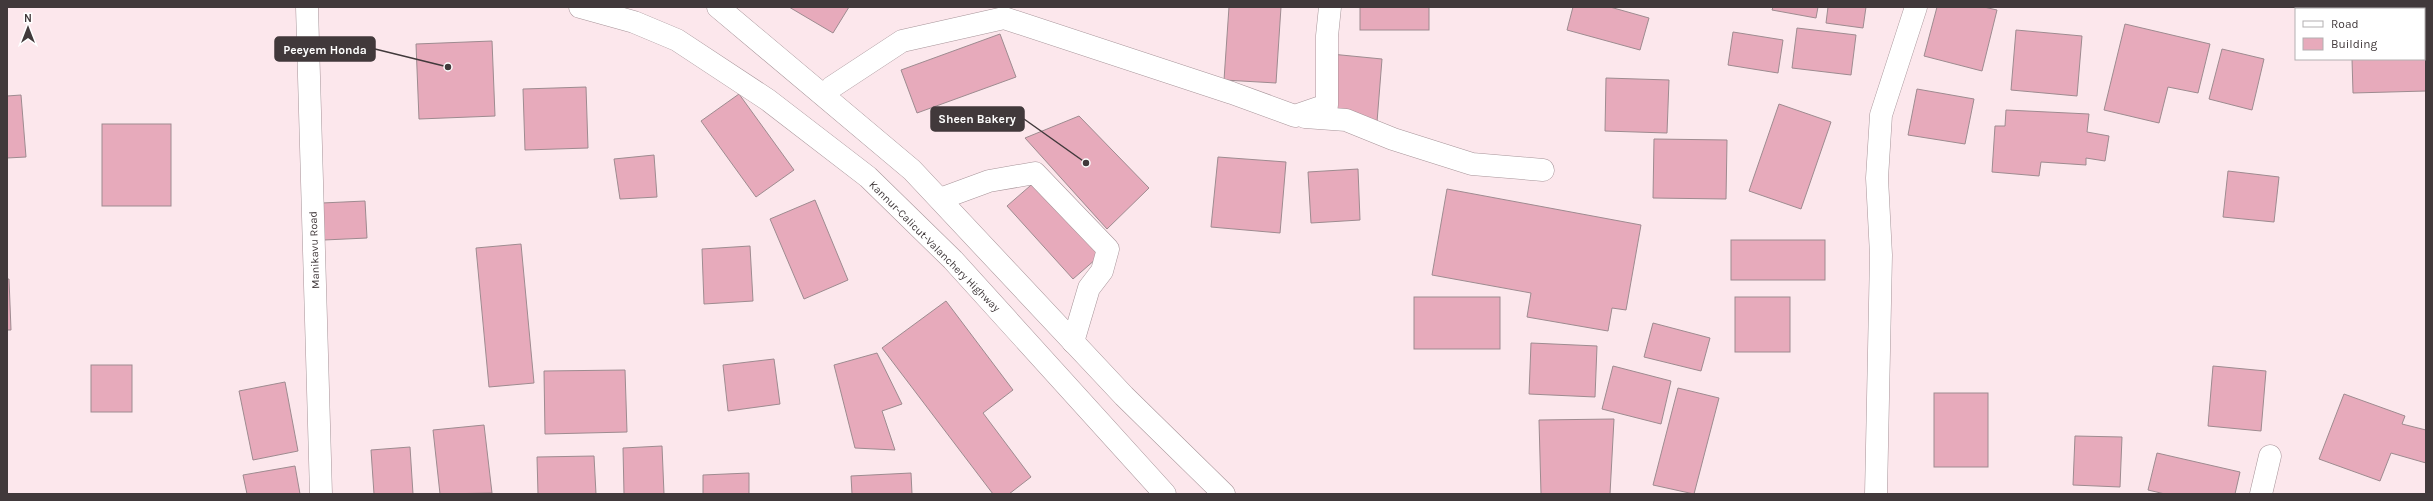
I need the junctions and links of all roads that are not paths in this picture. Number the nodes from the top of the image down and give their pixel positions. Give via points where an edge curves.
1 (307, 7) edge
2 (580, 7) edge
3 (718, 7) edge
4 (1330, 7) edge
5 (1916, 7) edge
6 (832, 87) dead end
7 (1296, 116) junction
8 (1543, 170) dead end
9 (940, 200) junction
10 (1073, 342) junction
11 (2270, 456) dead end
12 (321, 494) edge
13 (1165, 494) edge
14 (1224, 494) edge
15 (1876, 494) edge
16 (2261, 494) edge

1 - 12 main road, Manikavu Road
2 - 13 main road, Kannur-Calicut-Valanchery Highway via 634,22 677,40 768,100 868,177 953,260
3 - 9 main road via 912,170
4 - 7 main road via 1326,36 1327,106
5 - 15 main road via 1881,115 1877,178 1881,255
6 - 7 main road via 902,41 1004,18
7 - 8 main road via 1346,120 1393,139 1472,164
9 - 10 main road
9 - 10 main road via 989,181 1035,173 1108,249 1102,271 1089,288
10 - 14 main road
11 - 16 main road

